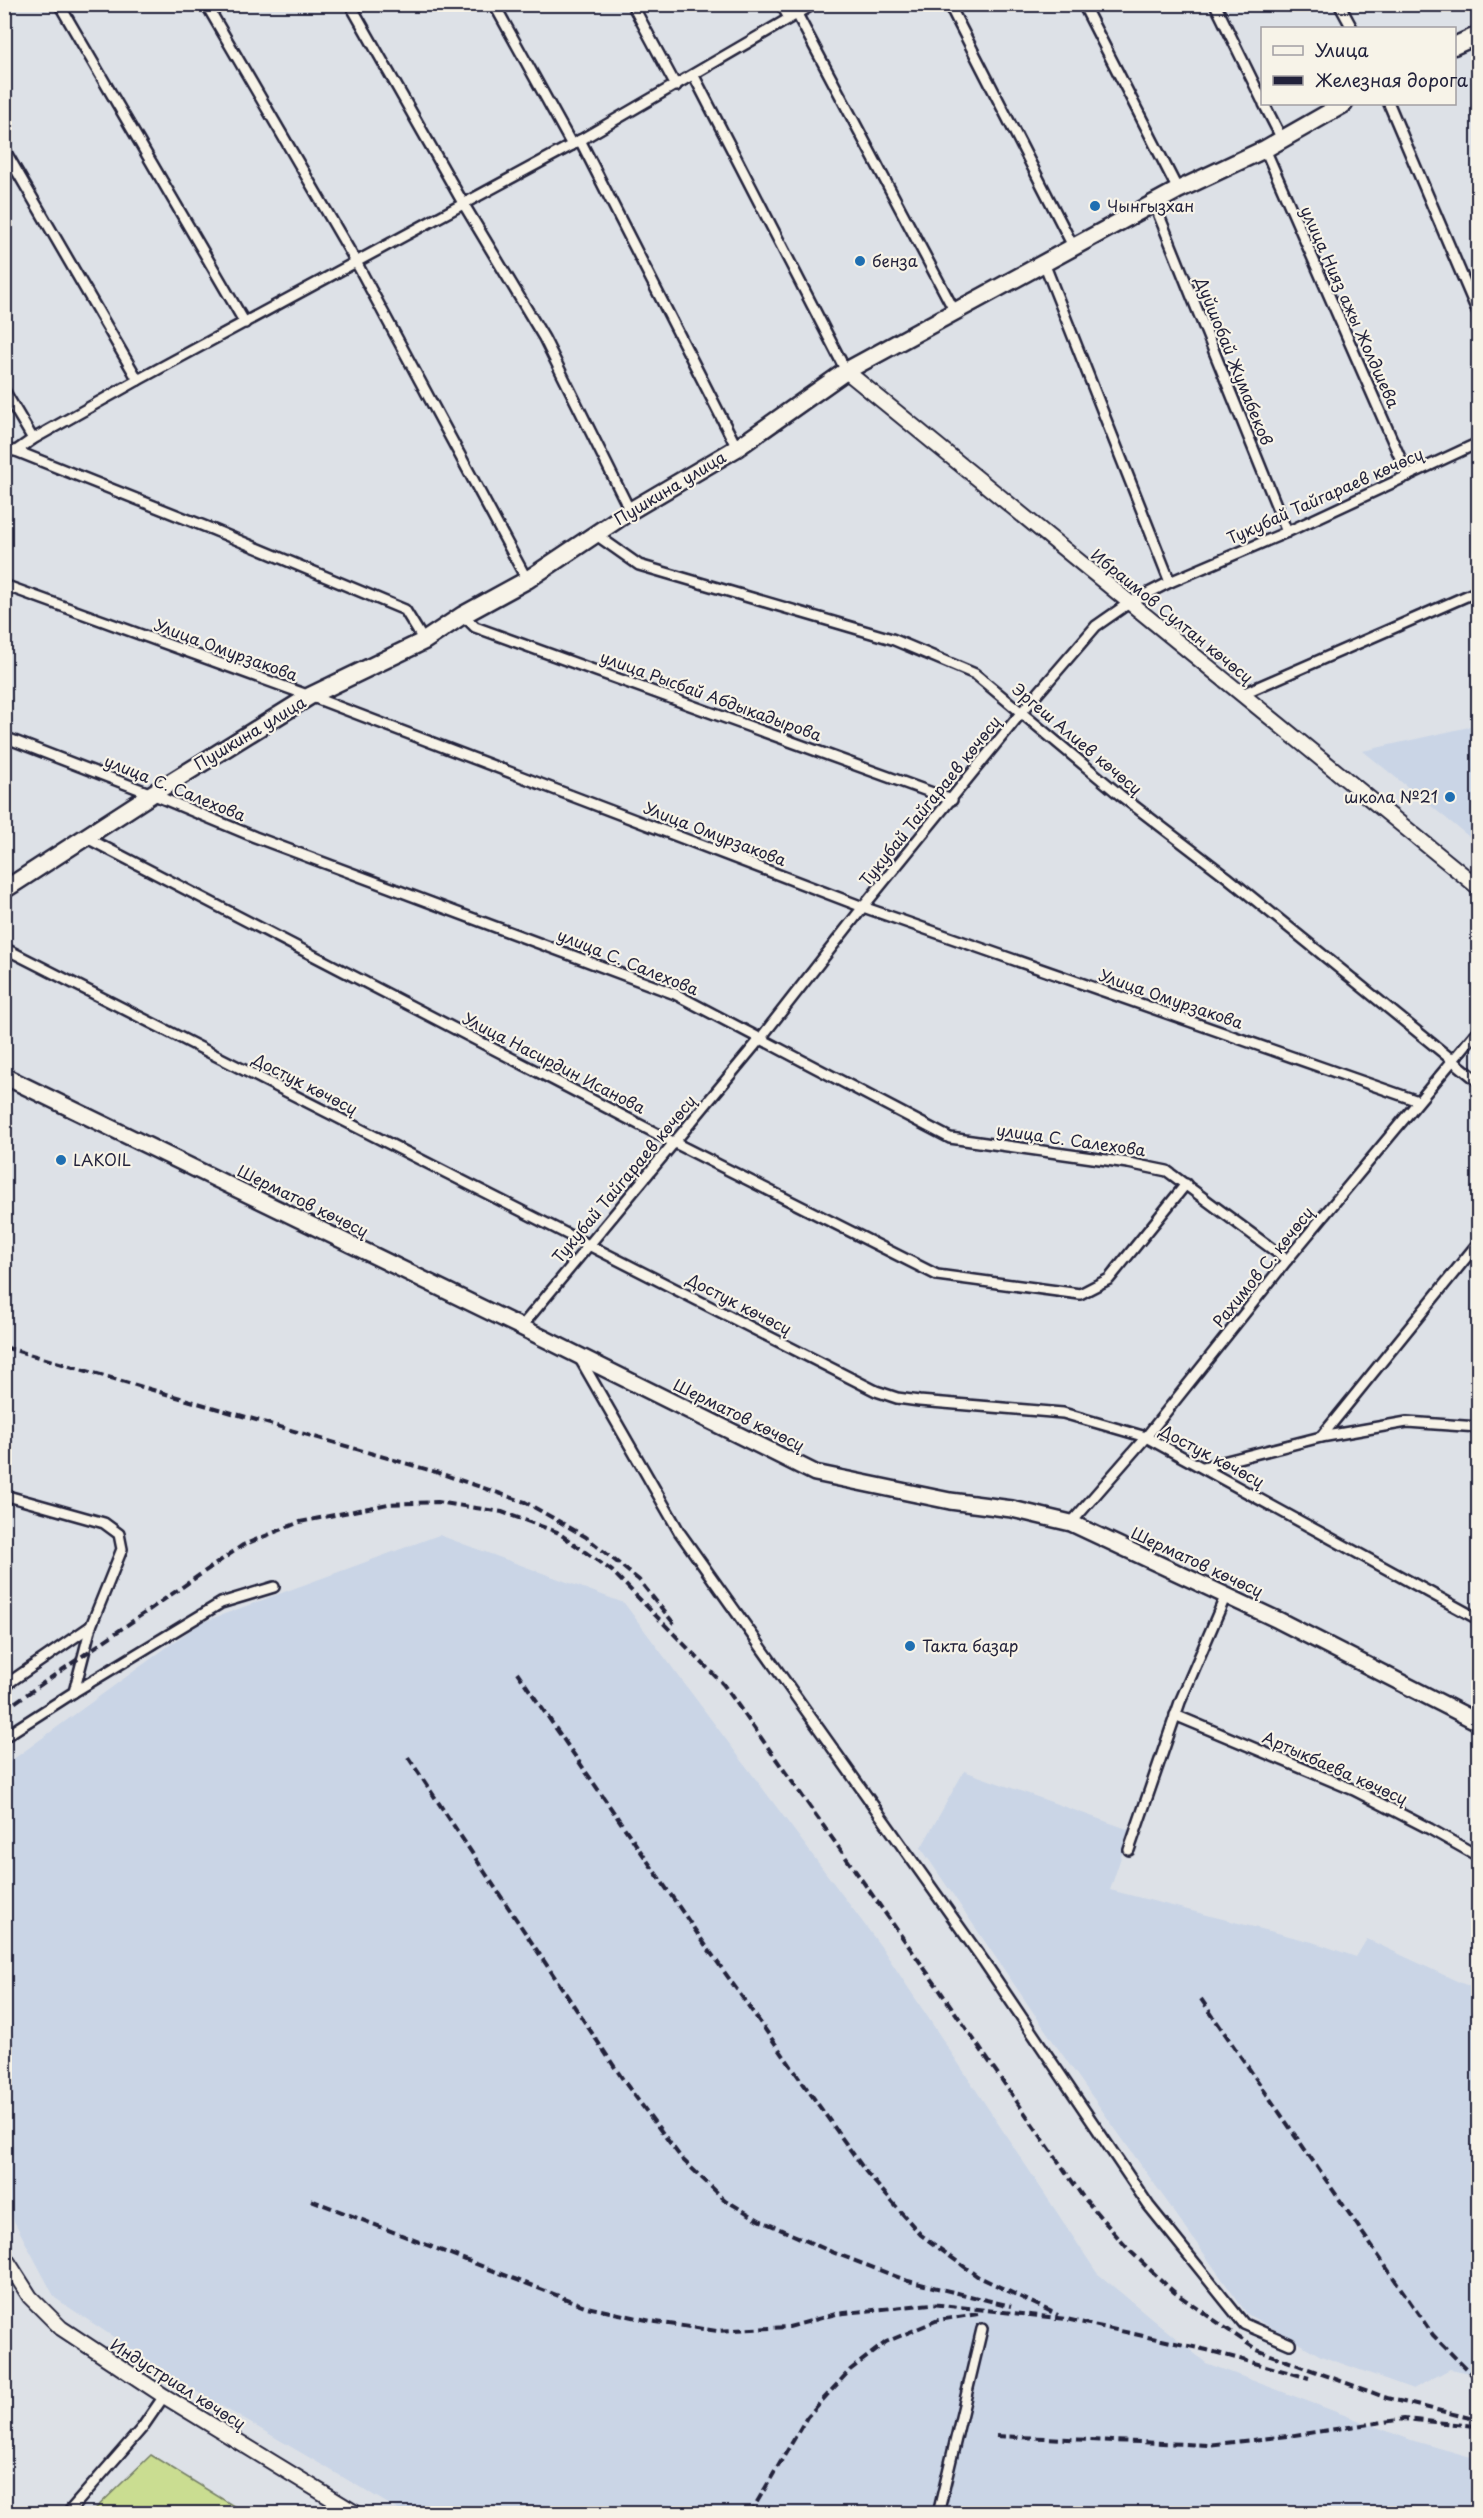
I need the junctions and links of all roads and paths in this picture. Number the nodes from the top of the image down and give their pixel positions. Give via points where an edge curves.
1 (59, 4) edge
2 (206, 4) edge
3 (350, 4) edge
4 (494, 4) edge
5 (632, 4) edge
6 (782, 4) edge
7 (814, 4) edge
8 (949, 4) edge
9 (1083, 4) edge
10 (1215, 4) edge
11 (1339, 4) edge
12 (793, 16) junction
13 (1351, 27) edge
14 (1479, 35) edge
15 (1456, 46) edge
16 (694, 76) junction
17 (676, 86) junction
18 (1261, 98) edge
19 (1265, 105) edge
20 (1342, 105) edge
21 (1389, 105) edge
22 (1282, 139) junction
23 (576, 143) junction
24 (4, 149) edge
25 (1265, 149) junction
26 (1178, 190) junction
27 (463, 202) junction
28 (1154, 203) junction
29 (1074, 248) junction
30 (355, 260) junction
31 (1044, 263) junction
32 (955, 312) junction
33 (1479, 313) edge
34 (245, 323) junction
35 (846, 371) junction
36 (138, 380) junction
37 (4, 390) edge
38 (33, 439) junction
39 (1479, 443) edge
40 (736, 448) junction
41 (4, 450) edge
42 (16, 451) junction
43 (1408, 476) junction
44 (630, 511) junction
45 (1287, 531) junction
46 (595, 534) junction
47 (527, 580) junction
48 (1170, 582) junction
49 (4, 585) edge
50 (1479, 591) edge
51 (1129, 603) junction
52 (463, 615) junction
53 (424, 640) junction
54 (1242, 694) junction
55 (310, 696) junction
56 (1021, 713) junction
57 (4, 737) edge
58 (152, 794) junction
59 (952, 800) junction
60 (84, 837) junction
61 (1479, 887) edge
62 (4, 890) edge
63 (863, 907) junction
64 (4, 948) edge
65 (1479, 1030) edge
66 (760, 1040) junction
67 (1453, 1060) junction
68 (4, 1076) edge
69 (1479, 1081) edge
70 (1418, 1101) junction
71 (673, 1142) junction
72 (1186, 1184) junction
73 (1479, 1243) edge
74 (588, 1245) junction
75 (1287, 1260) junction
76 (521, 1327) junction
77 (579, 1357) junction
78 (1479, 1427) edge
79 (1146, 1437) junction
80 (1321, 1437) junction
81 (1203, 1467) junction
82 (4, 1495) edge
83 (1071, 1523) junction
84 (274, 1587) dead end
85 (1226, 1594) junction
86 (1479, 1619) edge
87 (91, 1626) junction
88 (4, 1686) edge
89 (74, 1692) junction
90 (1175, 1715) junction
91 (1479, 1722) edge
92 (4, 1737) edge
93 (1129, 1850) dead end
94 (1479, 1856) edge
95 (4, 2256) edge
96 (982, 2329) dead end
97 (1290, 2344) dead end
98 (164, 2396) junction
99 (67, 2514) edge
100 (357, 2514) edge
101 (938, 2514) edge

1 - 34 street
2 - 30 street
3 - 27 street
4 - 23 street
5 - 17 street
6 - 12 street
7 - 12 street
8 - 29 street
9 - 26 street
10 - 18 street
11 - 13 street
12 - 16 street
12 - 32 street
14 - 15 highway
16 - 17 street
16 - 35 street
17 - 23 street
19 - 22 street
20 - 22 highway, Пушкина улица
21 - 33 street
22 - 25 highway, Пушкина улица
23 - 27 street
23 - 40 street
24 - 36 street
25 - 26 highway, Пушкина улица
25 - 43 street, улица Нияз ажы Жолдшева
26 - 28 highway, Пушкина улица
27 - 30 street
27 - 44 street via 544,339
28 - 29 highway, Пушкина улица
28 - 45 street, Дуйшобай Жумабеков
29 - 31 highway, Пушкина улица
30 - 34 street
30 - 47 street
31 - 32 highway, Пушкина улица
31 - 48 street
32 - 35 highway, Пушкина улица
34 - 36 street
35 - 40 highway, Пушкина улица
35 - 51 main road, Ибраимов Султан көчөсү
36 - 38 street
37 - 38 street
38 - 42 street
39 - 43 street, Тукубай Тайгараев көчөсү
40 - 44 highway, Пушкина улица
41 - 42 street
42 - 53 street via 405,610
43 - 45 street, Тукубай Тайгараев көчөсү
44 - 46 highway, Пушкина улица
45 - 48 street, Тукубай Тайгараев көчөсү
46 - 47 highway, Пушкина улица
46 - 56 street, Эргеш Алиев көчөсү via 639,565 892,639 975,674
47 - 52 highway, Пушкина улица
48 - 51 street, Тукубай Тайгараев көчөсү
49 - 55 street, Улица Омурзакова
50 - 54 street
51 - 54 main road, Ибраимов Султан көчөсү
51 - 56 street, Тукубай Тайгараев көчөсү via 1096,626
52 - 53 highway, Пушкина улица
52 - 59 street, улица Рысбай Абдыкадырова via 475,627
53 - 55 highway, Пушкина улица
54 - 61 main road, Ибраимов Султан көчөсү
55 - 58 highway, Пушкина улица
55 - 63 street, Улица Омурзакова
56 - 59 street, Тукубай Тайгараев көчөсү
56 - 67 street, Эргеш Алиев көчөсү
57 - 58 street, улица С. Салехова
58 - 60 highway, Пушкина улица
58 - 66 street, улица С. Салехова via 255,837 675,994
59 - 63 street, Тукубай Тайгараев көчөсү
60 - 62 highway, Пушкина улица
60 - 71 street, Улица Насирдин Исанова
63 - 66 street, Тукубай Тайгараев көчөсү
63 - 70 street, Улица Омурзакова
64 - 74 street, Достук көчөсү
65 - 67 street, Рахимов С. көчөсү
66 - 71 street, Тукубай Тайгараев көчөсү
66 - 72 street, улица С. Салехова via 950,1138 1128,1163 1167,1171
67 - 69 street, Эргеш Алиев көчөсү
67 - 70 street, Рахимов С. көчөсү
68 - 76 main road, Шерматов көчөсү
70 - 75 street, Рахимов С. көчөсү
71 - 72 street, Улица Насирдин Исанова via 937,1275 1080,1294 1109,1279
71 - 74 street, Тукубай Тайгараев көчөсү
72 - 75 street, улица С. Салехова
73 - 80 street
74 - 76 street, Тукубай Тайгараев көчөсү
74 - 79 street, Достук көчөсү via 876,1391 919,1401 1063,1413
75 - 79 street, Рахимов С. көчөсү
76 - 77 main road, Шерматов көчөсү
77 - 83 main road, Шерматов көчөсү via 815,1473
77 - 97 street via 680,1533 985,1963 1149,2206 1244,2324
78 - 80 street via 1407,1422
79 - 81 street, Достук көчөсү
79 - 83 street, Рахимов С. көчөсү
80 - 81 street
81 - 86 street, Достук көчөсү
82 - 87 street via 105,1523 119,1534 122,1549
83 - 85 main road, Шерматов көчөсү
84 - 89 street via 221,1603
85 - 90 street
85 - 91 main road, Шерматов көчөсү
87 - 88 street
87 - 89 street
89 - 92 street
90 - 93 street
90 - 94 street, Артыкбаева көчөсү via 1354,1790
95 - 98 main road, Индустриал көчөсү via 30,2297 61,2328
96 - 101 street
98 - 99 street via 142,2428
98 - 100 main road, Индустриал көчөсү

